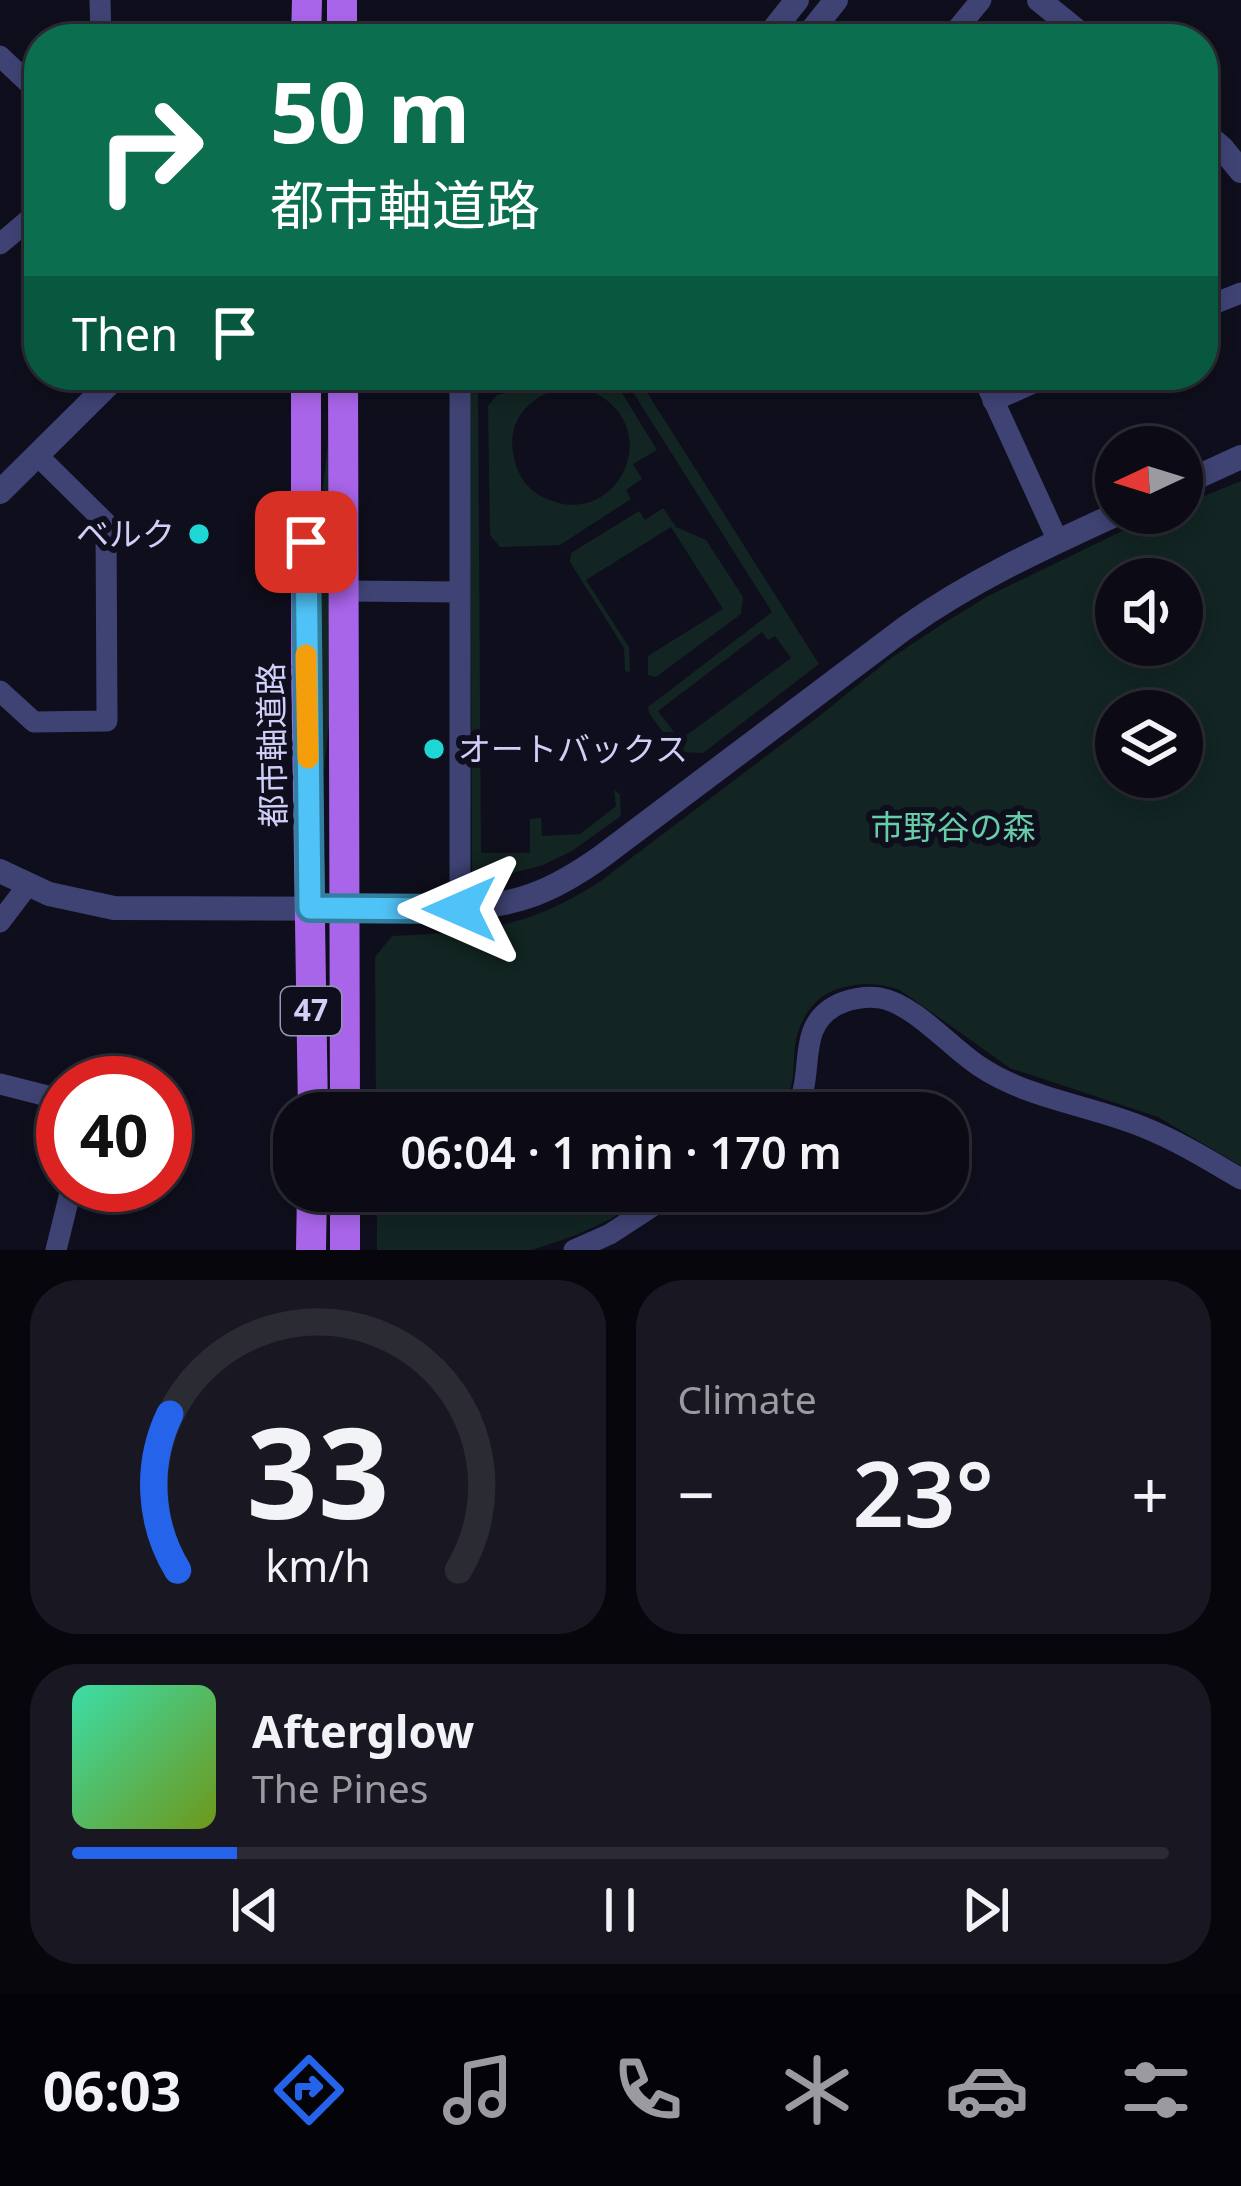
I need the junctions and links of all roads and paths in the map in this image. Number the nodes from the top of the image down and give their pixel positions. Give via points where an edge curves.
1 (797, 0) edge
2 (836, 0) edge
3 (981, 0) edge
4 (1039, 0) edge
5 (778, 24) edge
6 (817, 24) edge
7 (961, 24) edge
8 (1069, 24) edge
9 (1218, 145) edge
10 (1241, 171) edge
11 (24, 224) edge
12 (0, 244) edge
13 (103, 390) edge
14 (306, 390) edge
15 (343, 390) edge
16 (460, 390) edge
17 (988, 390) edge
18 (1018, 390) edge
19 (993, 401) junction
20 (37, 455) junction
21 (1241, 457) edge
22 (1203, 474) edge
23 (0, 492) edge
24 (1095, 524) edge
25 (1058, 541) junction
26 (346, 591) junction
27 (460, 592) junction
28 (0, 691) edge
29 (0, 871) edge
30 (28, 885) junction
31 (310, 908) junction
32 (344, 909) junction
33 (460, 909) junction
34 (0, 922) edge
35 (0, 1084) edge
36 (313, 1092) edge
37 (345, 1092) edge
38 (802, 1092) edge
39 (36, 1093) edge
40 (1241, 1180) edge
41 (66, 1212) edge
42 (311, 1212) edge
43 (345, 1212) edge
44 (644, 1212) edge
45 (56, 1250) edge
46 (310, 1250) edge
47 (344, 1250) edge
48 (574, 1250) edge

1 - 5 street
2 - 6 street
3 - 7 street
4 - 8 street
9 - 10 street
11 - 12 street
13 - 20 street
14 - 31 main road, 都市軸道路 / 47
15 - 26 main road, 47
16 - 27 street
17 - 19 street
18 - 19 street
19 - 25 street
20 - 23 street
20 - 28 street via 106,524 107,721 34,722
21 - 22 street
24 - 25 street
25 - 33 street via 925,614 571,878 521,901
26 - 27 street
26 - 32 main road, 47
27 - 33 street
29 - 30 street
30 - 31 street via 114,908
30 - 34 street
31 - 32 street
31 - 36 main road, 都市軸道路 / 47
32 - 33 street
32 - 37 main road, 47
35 - 39 street
38 - 40 street via 818,1019 846,1001 881,998 1005,1082 1141,1126
41 - 45 street
42 - 46 main road
43 - 47 main road
44 - 48 street

